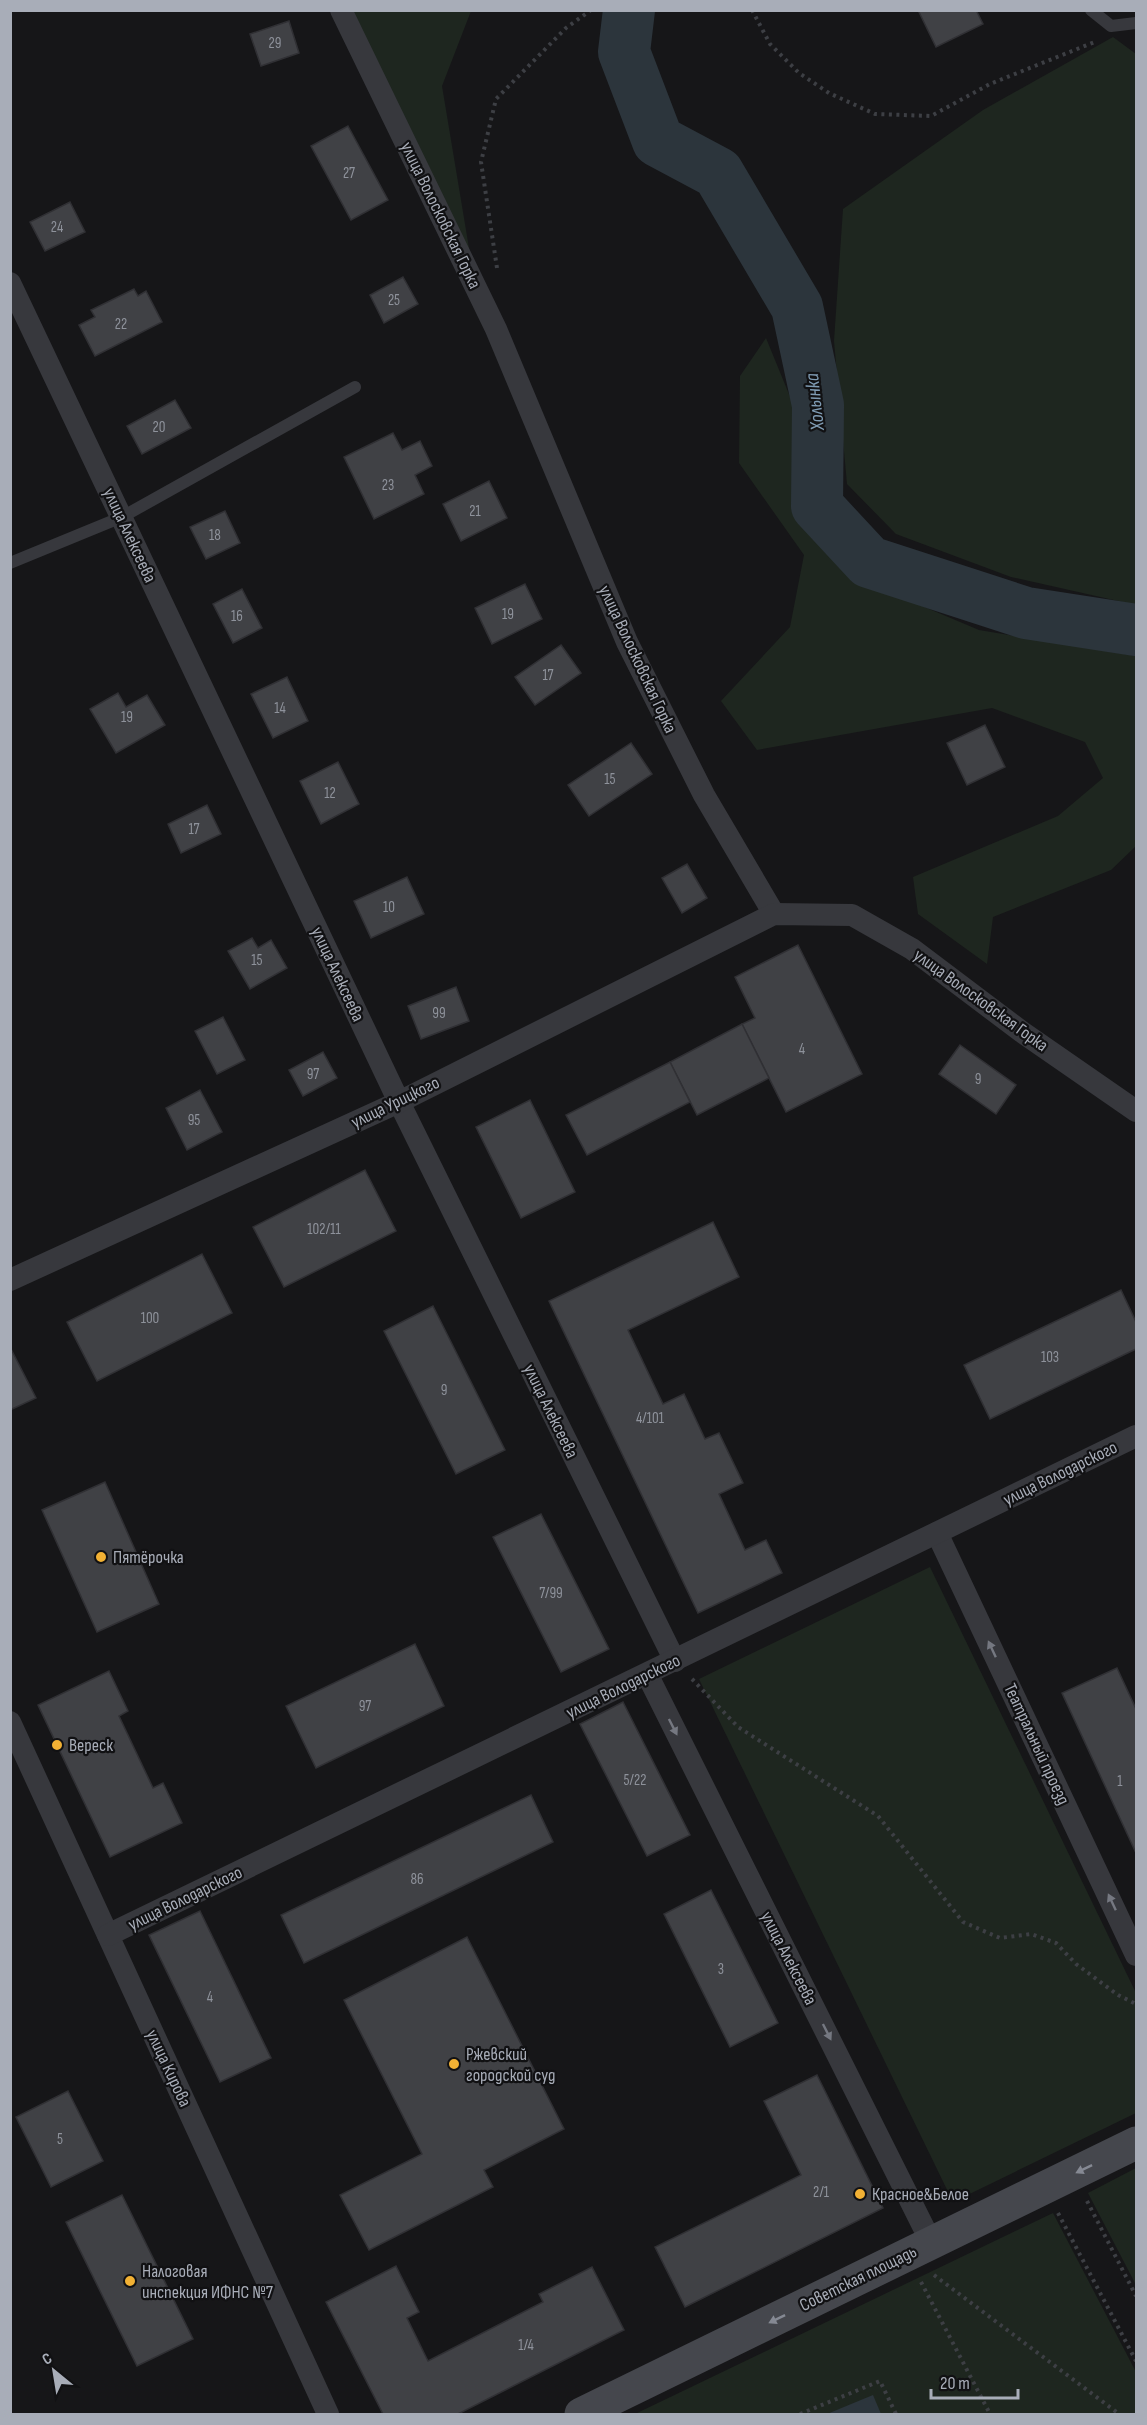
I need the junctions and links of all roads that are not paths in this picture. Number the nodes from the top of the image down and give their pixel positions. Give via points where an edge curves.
1 (341, 10) edge
2 (1090, 10) edge
3 (1137, 23) edge
4 (10, 283) edge
5 (355, 387) dead end
6 (122, 517) junction
7 (10, 563) edge
8 (774, 914) junction
9 (399, 1101) junction
10 (1137, 1111) edge
11 (10, 1280) edge
12 (1137, 1436) edge
13 (937, 1533) junction
14 (675, 1661) junction
15 (647, 1674) junction
16 (10, 1722) edge
17 (108, 1935) junction
18 (1137, 1955) edge
19 (1137, 2143) edge
20 (919, 2248) junction
21 (328, 2415) edge
22 (581, 2415) edge

1 - 8 street, улица Волосковская Горка via 496,329 627,642 704,795
2 - 3 lane via 1111,26
4 - 6 street, улица Алексеева
5 - 6 lane
6 - 7 lane
6 - 9 street, улица Алексеева
8 - 9 street, улица Урицкого
8 - 10 street, улица Волосковская Горка via 852,915 912,949 1022,1032
9 - 11 street, улица Урицкого
9 - 14 street, улица Алексеева
12 - 13 street, улица Володарского
13 - 14 street, улица Володарского
18 -> 13 street, Театральный проезд
14 - 15 street, улица Володарского
15 - 17 street, улица Володарского
15 -> 20 street, улица Алексеева
16 - 17 street, улица Кирова
17 - 21 street, улица Кирова
19 -> 20 street, Советская площадь
20 -> 22 street, Советская площадь

